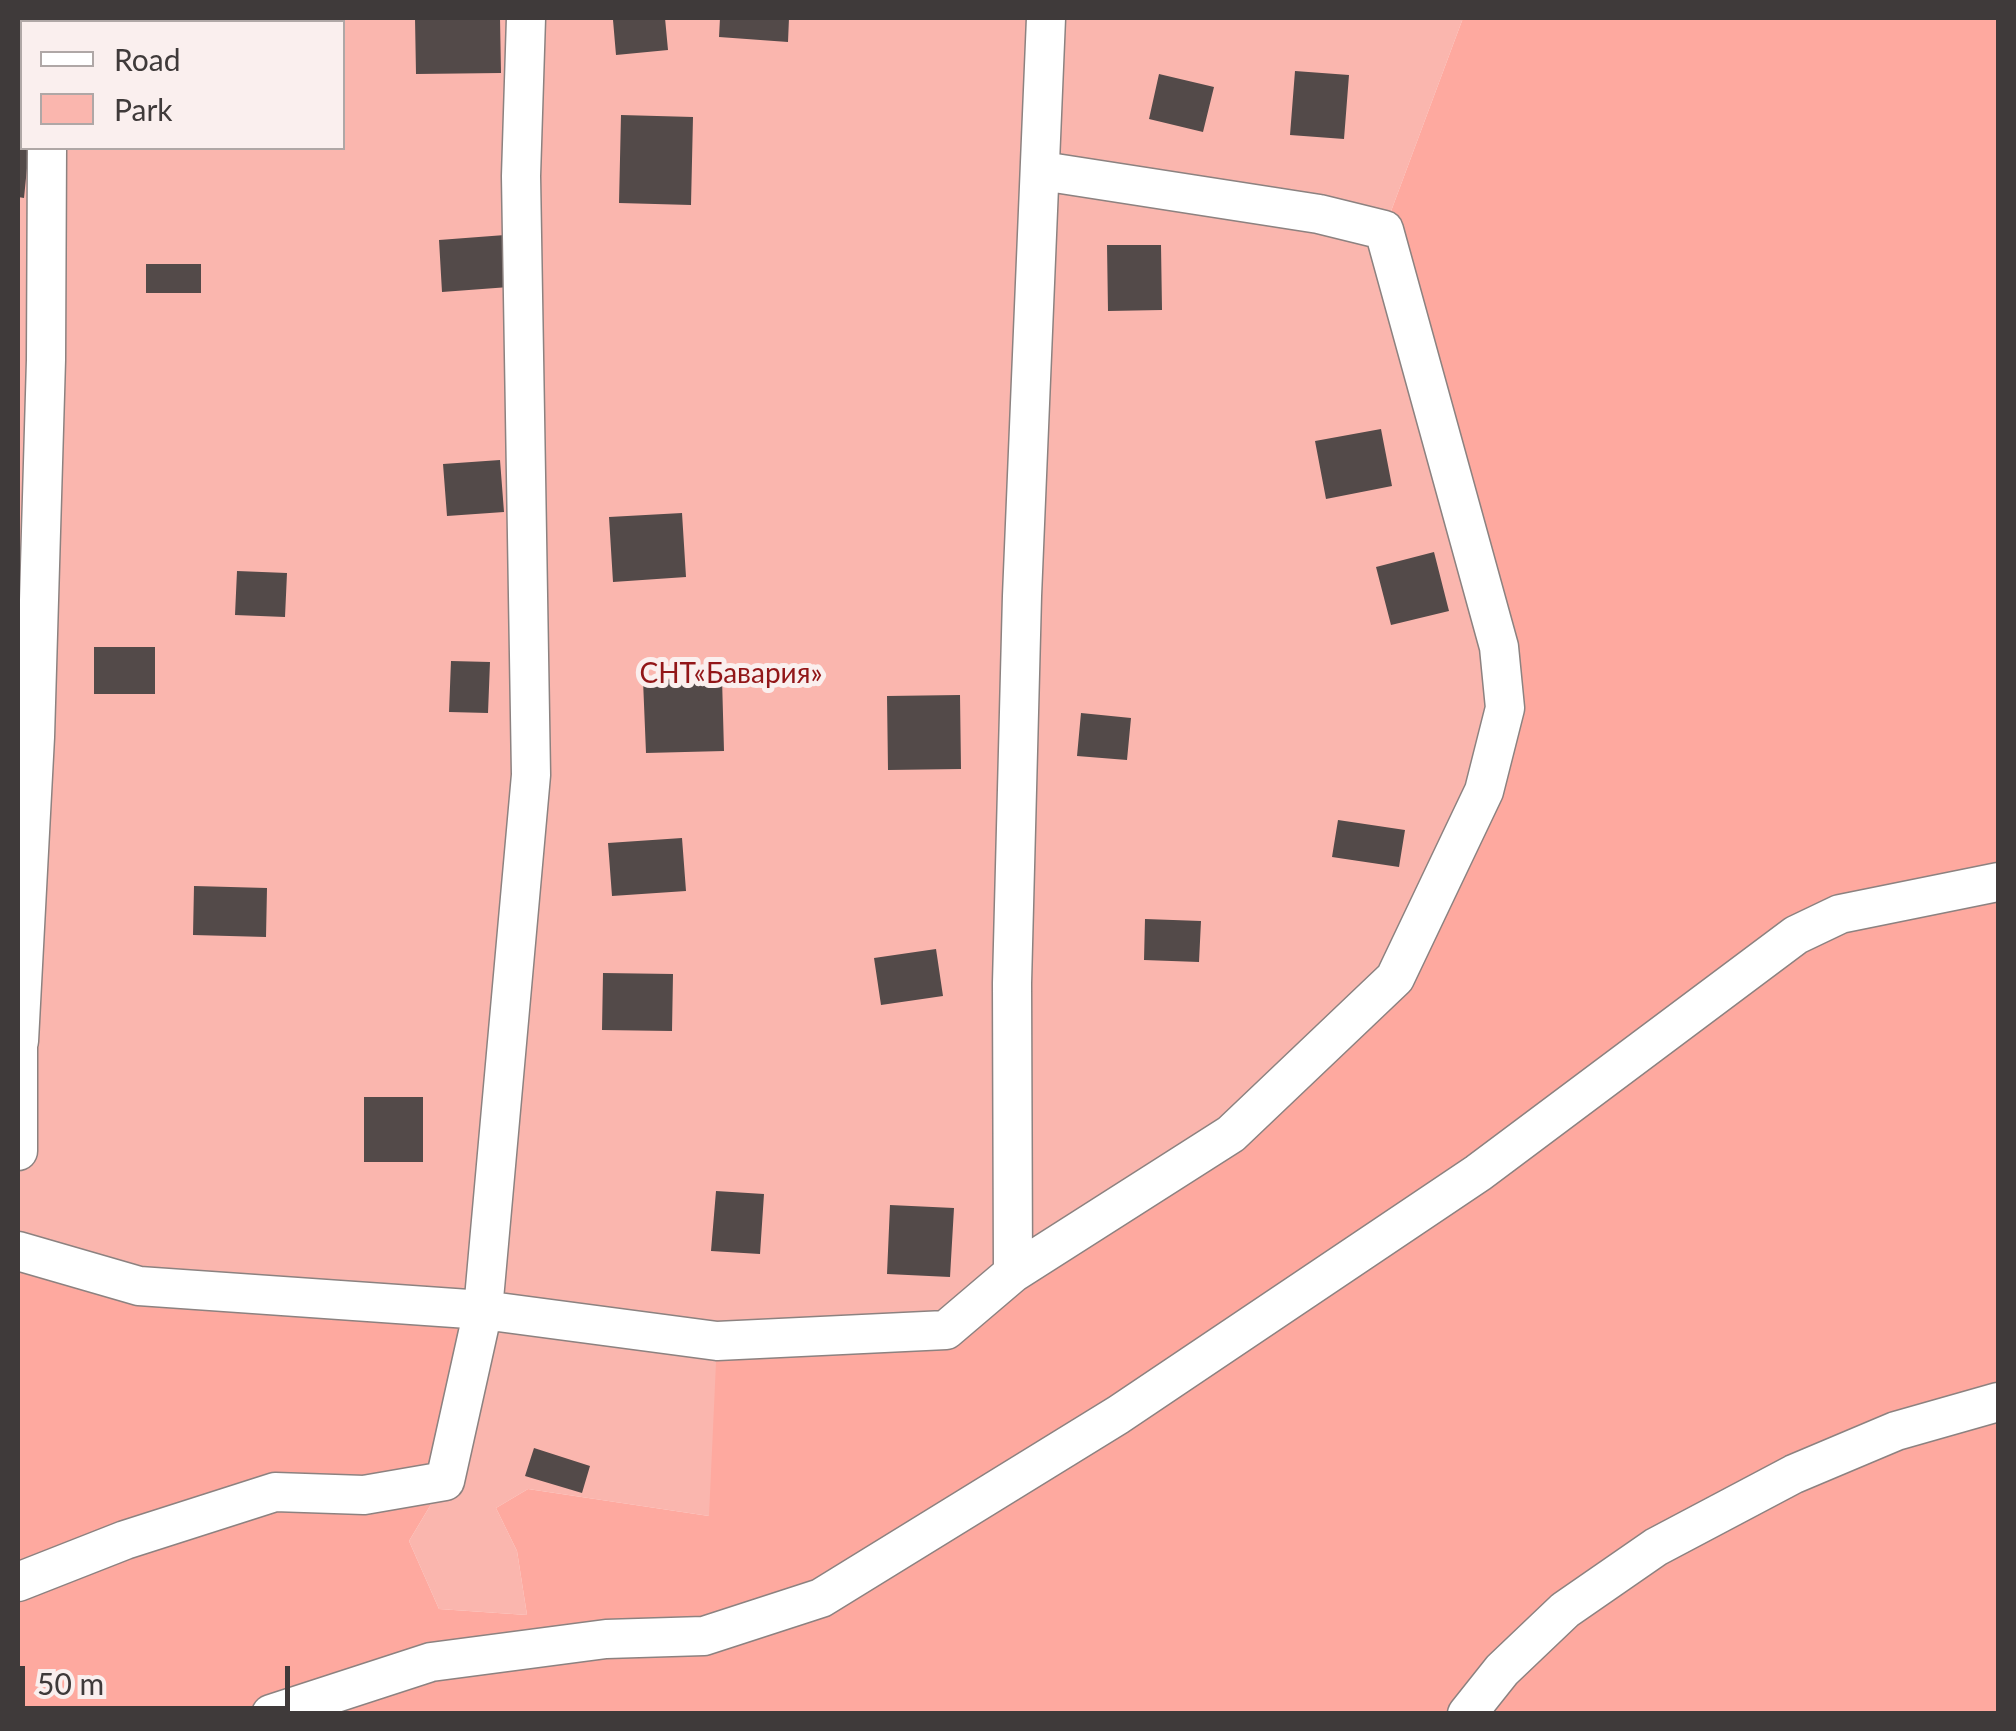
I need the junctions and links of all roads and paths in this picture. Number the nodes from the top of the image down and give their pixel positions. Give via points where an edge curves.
1 (526, 18) edge
2 (1046, 18) edge
3 (46, 150) edge
4 (1042, 170) junction
5 (1998, 882) edge
6 (18, 1041) edge
7 (18, 1151) edge
8 (18, 1250) edge
9 (1013, 1273) junction
10 (483, 1310) junction
11 (1998, 1402) edge
12 (18, 1582) edge
13 (271, 1714) edge
14 (1467, 1714) edge

1 - 10 street via 521,176 531,775
2 - 4 street
3 - 6 street via 36,717
4 - 9 street via 1022,596
4 - 9 street via 1384,230 1499,647 1505,708 1484,790 1396,978 1230,1134
5 - 13 street via 1840,914 1796,935 1478,1173 1118,1414 821,1598 704,1636 606,1639 431,1662
6 - 7 street
8 - 10 street via 140,1286
9 - 10 street via 946,1330 717,1341
10 - 12 street via 445,1481 364,1495 275,1492
11 - 14 street via 1896,1431 1656,1547 1565,1610

